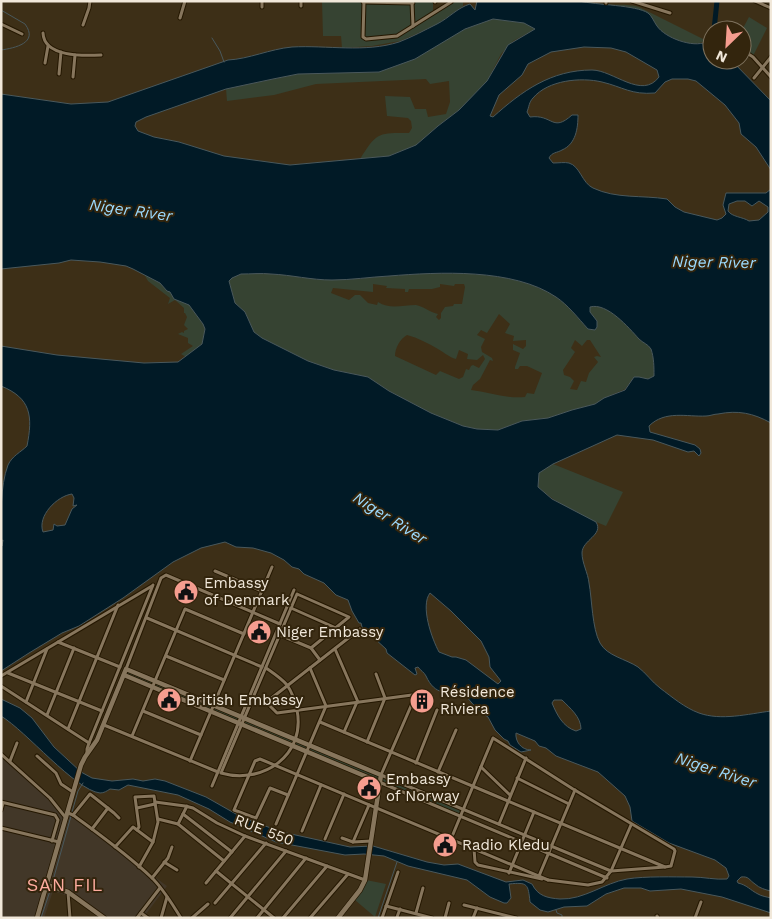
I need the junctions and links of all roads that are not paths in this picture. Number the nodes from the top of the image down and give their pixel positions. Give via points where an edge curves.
1 (90, 1) edge
2 (185, 1) edge
3 (262, 1) edge
4 (302, 1) edge
5 (364, 1) edge
6 (632, 1) edge
7 (755, 1) edge
8 (412, 2) edge
9 (451, 2) edge
10 (301, 6) dead end
11 (262, 7) dead end
12 (771, 8) edge
13 (670, 13) dead end
14 (180, 18) dead end
15 (1, 24) edge
16 (83, 25) dead end
17 (413, 26) junction
18 (43, 33) dead end
19 (22, 34) dead end
20 (48, 46) junction
21 (61, 52) junction
22 (75, 54) junction
23 (101, 55) dead end
24 (771, 57) edge
25 (752, 58) edge
26 (45, 64) dead end
27 (762, 68) junction
28 (59, 74) dead end
29 (771, 76) edge
30 (73, 77) dead end
31 (754, 78) dead end
32 (272, 567) dead end
33 (215, 571) dead end
34 (294, 590) dead end
35 (262, 591) junction
36 (118, 605) junction
37 (291, 608) junction
38 (253, 612) junction
39 (146, 618) junction
40 (280, 624) junction
41 (336, 628) junction
42 (360, 629) dead end
43 (176, 630) junction
44 (244, 634) junction
45 (280, 635) junction
46 (58, 642) junction
47 (47, 648) junction
48 (74, 648) junction
49 (311, 648) junction
50 (335, 649) junction
51 (235, 654) junction
52 (166, 656) junction
53 (97, 658) junction
54 (320, 660) junction
55 (120, 667) junction
56 (264, 668) junction
57 (310, 668) junction
58 (126, 669) junction
59 (8, 673) junction
60 (376, 674) dead end
61 (124, 675) junction
62 (1, 676) edge
63 (224, 680) junction
64 (155, 681) junction
65 (33, 683) junction
66 (1, 686) edge
67 (288, 686) junction
68 (153, 687) junction
69 (56, 692) junction
70 (386, 698) junction
71 (26, 702) junction
72 (79, 702) junction
73 (357, 702) junction
74 (214, 706) junction
75 (326, 706) junction
76 (297, 710) junction
77 (437, 710) dead end
78 (102, 711) junction
79 (143, 711) junction
80 (211, 712) junction
81 (47, 716) junction
82 (243, 718) junction
83 (320, 722) junction
84 (240, 724) junction
85 (104, 725) junction
86 (68, 729) junction
87 (456, 730) dead end
88 (344, 732) junction
89 (201, 735) junction
90 (132, 736) junction
91 (295, 740) junction
92 (366, 742) junction
93 (17, 743) dead end
94 (89, 743) junction
95 (292, 746) junction
96 (310, 746) junction
97 (307, 752) junction
98 (391, 752) junction
99 (1, 754) edge
100 (87, 754) junction
101 (37, 756) dead end
102 (526, 758) junction
103 (10, 761) junction
104 (190, 761) junction
105 (416, 763) junction
106 (275, 765) junction
107 (481, 767) junction
108 (218, 772) junction
109 (438, 772) junction
110 (297, 774) junction
111 (381, 775) junction
112 (249, 776) junction
113 (517, 778) junction
114 (379, 782) junction
115 (322, 785) junction
116 (212, 786) dead end
117 (473, 787) junction
118 (575, 790) junction
119 (74, 792) junction
120 (344, 794) junction
121 (288, 795) junction
122 (510, 795) junction
123 (508, 801) junction
124 (2, 802) edge
125 (155, 803) junction
126 (369, 804) junction
127 (569, 804) junction
128 (187, 806) junction
129 (108, 808) junction
130 (137, 808) junction
131 (376, 808) junction
132 (1, 810) edge
133 (464, 810) junction
134 (534, 812) junction
135 (183, 814) junction
136 (67, 816) junction
137 (74, 816) junction
138 (461, 816) junction
139 (119, 818) dead end
140 (158, 819) junction
141 (178, 824) junction
142 (276, 824) dead end
143 (499, 824) junction
144 (561, 824) junction
145 (631, 825) junction
146 (1, 828) edge
147 (92, 830) junction
148 (137, 830) junction
149 (302, 831) dead end
150 (525, 835) junction
151 (245, 836) junction
152 (342, 838) dead end
153 (325, 839) dead end
154 (451, 839) junction
155 (52, 841) junction
156 (59, 842) junction
157 (153, 842) junction
158 (352, 842) junction
159 (522, 842) junction
160 (266, 843) junction
161 (371, 843) junction
162 (552, 846) junction
163 (115, 847) junction
164 (172, 847) dead end
165 (621, 848) junction
166 (474, 849) junction
167 (286, 850) junction
168 (232, 852) junction
169 (548, 853) junction
170 (306, 858) junction
171 (164, 862) junction
172 (224, 862) junction
173 (512, 865) junction
174 (327, 866) junction
175 (139, 867) junction
176 (665, 867) junction
177 (177, 870) dead end
178 (216, 871) junction
179 (611, 871) junction
180 (398, 872) dead end
181 (509, 873) junction
182 (348, 874) junction
183 (539, 876) junction
184 (152, 878) junction
185 (607, 878) junction
186 (365, 880) junction
187 (548, 880) junction
188 (206, 883) dead end
189 (47, 884) junction
190 (232, 884) junction
191 (160, 888) junction
192 (423, 888) dead end
193 (68, 892) junction
194 (248, 896) junction
195 (167, 897) junction
196 (701, 902) dead end
197 (215, 903) dead end
198 (449, 903) dead end
199 (208, 904) dead end
200 (464, 905) dead end
201 (386, 906) junction
202 (477, 908) junction
203 (400, 909) junction
204 (264, 910) junction
205 (141, 913) junction
206 (417, 915) edge
207 (398, 917) edge
208 (37, 918) edge
209 (70, 918) edge
210 (104, 918) edge
211 (137, 918) edge
212 (148, 918) edge
213 (161, 918) edge
214 (181, 918) edge
215 (192, 918) edge
216 (230, 918) edge
217 (257, 918) edge
218 (274, 918) edge
219 (284, 918) edge
220 (310, 918) edge
221 (338, 918) edge
222 (382, 918) edge
223 (432, 918) edge
224 (445, 918) edge
225 (473, 918) edge
226 (516, 918) edge
227 (695, 918) edge

1 - 16 street
2 - 14 street
3 - 11 street
4 - 10 street
5 - 8 street
5 - 17 street via 364,38 397,36
6 - 13 street
7 - 12 street
8 - 17 street
9 - 17 street
15 - 19 street
18 - 20 street
20 - 21 street
20 - 26 street
21 - 22 street
21 - 28 street
22 - 23 street
22 - 30 street
24 - 27 street
25 - 27 street
27 - 29 street
27 - 31 street
32 - 35 street
33 - 35 street
34 - 40 street
35 - 38 street
36 - 46 street
36 - 53 street
36 - 55 street via 153,585
37 - 41 street
37 - 41 street via 297,594 349,617
37 - 45 street
38 - 39 street via 166,575 161,578
38 - 40 street
38 - 44 street
39 - 43 street
39 - 58 street
40 - 56 street
41 - 49 street
42 - 50 street
43 - 44 street via 185,609
43 - 51 street
43 - 52 street
44 - 51 street
45 - 49 street
45 - 56 street
46 - 47 street
46 - 48 street
47 - 59 street
47 - 65 street
48 - 53 street
48 - 69 street
49 - 54 street
50 - 54 street
50 - 73 street
51 - 56 street
51 - 63 street
52 - 63 street
52 - 64 street
53 - 55 street
53 - 72 street
54 - 57 street
55 - 78 street
56 - 67 street
56 - 82 street
57 - 67 street
57 - 75 street
58 - 61 street
58 - 64 street
59 - 62 street
59 - 65 street
60 - 70 street
61 - 68 street
61 - 85 street
63 - 74 street
64 - 68 street
64 - 74 street
65 - 69 street
65 - 71 street
66 - 71 street
67 - 76 street
67 - 76 street via 268,704 277,713
68 - 79 street
68 - 80 street
69 - 72 street
69 - 81 street
70 - 73 street
70 - 92 street
70 - 98 street via 410,695 414,698
71 - 81 street
72 - 78 street
72 - 86 street
73 - 75 street
73 - 88 street
74 - 80 street
74 - 82 street
75 - 76 street
75 - 83 street
76 - 91 street
77 - 105 street
78 - 94 street
79 - 89 street
79 - 90 street
80 - 84 street
80 - 89 street
81 - 86 street
82 - 84 street
82 - 91 street
83 - 88 street
83 - 96 street
84 - 95 street
84 - 108 street
84 - 112 street via 221,773
85 - 90 street
85 - 100 street
86 - 94 street
87 - 109 street
88 - 92 street
89 - 104 street
90 - 104 street
91 - 95 street
91 - 96 street
92 - 98 street
93 - 103 street
94 - 100 street
95 - 97 street
95 - 106 street
96 - 97 street
96 - 111 street
97 - 110 street
97 - 114 street
98 - 105 street
98 - 111 street
99 - 103 street
100 - 119 street
101 - 119 street via 56,773 61,784
102 - 107 street via 494,738
102 - 113 street
102 - 118 street
103 - 136 street
104 - 108 street
105 - 109 street
106 - 110 street
106 - 112 street
106 - 112 street via 260,759 255,761
107 - 117 street
107 - 122 street
108 - 116 street
109 - 117 street
110 - 115 street
110 - 121 street
111 - 114 street
111 - 133 street
112 - 121 street via 234,810 236,812 256,818 270,788
113 - 122 street
113 - 127 street
114 - 131 street
114 - 138 street
115 - 120 street
115 - 149 street
117 - 123 street
117 - 133 street
118 - 127 street
118 - 145 street
119 - 136 street
120 - 126 street
120 - 153 street
121 - 142 street
122 - 123 street
123 - 134 street
123 - 143 street
124 - 132 street
124 - 155 street via 55,814 58,820
125 - 128 street, RUE 550
125 - 130 street
125 - 130 street via 154,796 135,797
125 - 140 street
126 - 131 street
126 - 158 street
127 - 144 street
128 - 135 street
128 - 151 street, RUE 550
129 - 137 street via 90,794
129 - 139 street
129 - 147 street
130 - 148 street
131 - 154 street
131 - 161 street
133 - 138 street
133 - 143 street
134 - 144 street
134 - 150 street
135 - 141 street
135 - 168 street
136 - 137 street
136 - 156 street
137 - 147 street
138 - 154 street
138 - 159 street
140 - 141 street
140 - 157 street
141 - 172 street
143 - 150 street
144 - 162 street
144 - 165 street
145 - 165 street
145 - 176 street via 674,850 671,866
146 - 155 street
147 - 163 street
148 - 157 street
148 - 163 street via 130,828
150 - 159 street
150 - 162 street
151 - 160 street, RUE 550
151 - 168 street
152 - 158 street
154 - 166 street
155 - 156 street
156 - 189 street
157 - 175 street
158 - 161 street
159 - 169 street
159 - 173 street
160 - 167 street, RUE 550
160 - 190 street
161 - 186 street
162 - 169 street
162 - 179 street
163 - 175 street
164 - 171 street
165 - 176 street
165 - 179 street
166 - 173 street
166 - 181 street via 476,864
167 - 170 street, RUE 550
167 - 194 street
168 - 172 street
169 - 183 street
169 - 185 street
170 - 174 street, RUE 550
170 - 204 street
171 - 177 street
171 - 184 street
172 - 178 street
173 - 181 street
173 - 183 street
174 - 182 street, RUE 550
174 - 219 street
175 - 184 street
176 - 179 street
178 - 188 street
178 - 190 street
179 - 185 street
180 - 201 street
181 - 187 street
182 - 186 street, RUE 550
182 - 220 street
183 - 187 street
184 - 191 street
185 - 187 street via 588,884
186 - 221 street
189 - 193 street
189 - 208 street
190 - 194 street
190 - 197 street
191 - 195 street
191 - 205 street
192 - 206 street
193 - 209 street
193 - 210 street
194 - 204 street
194 - 216 street
195 - 213 street
195 - 214 street
196 - 227 street
198 - 224 street
199 - 215 street
200 - 202 street
201 - 203 street
201 - 222 street
202 - 225 street
202 - 226 street
203 - 206 street
203 - 207 street
204 - 217 street
204 - 218 street
205 - 211 street
205 - 212 street
206 - 223 street

